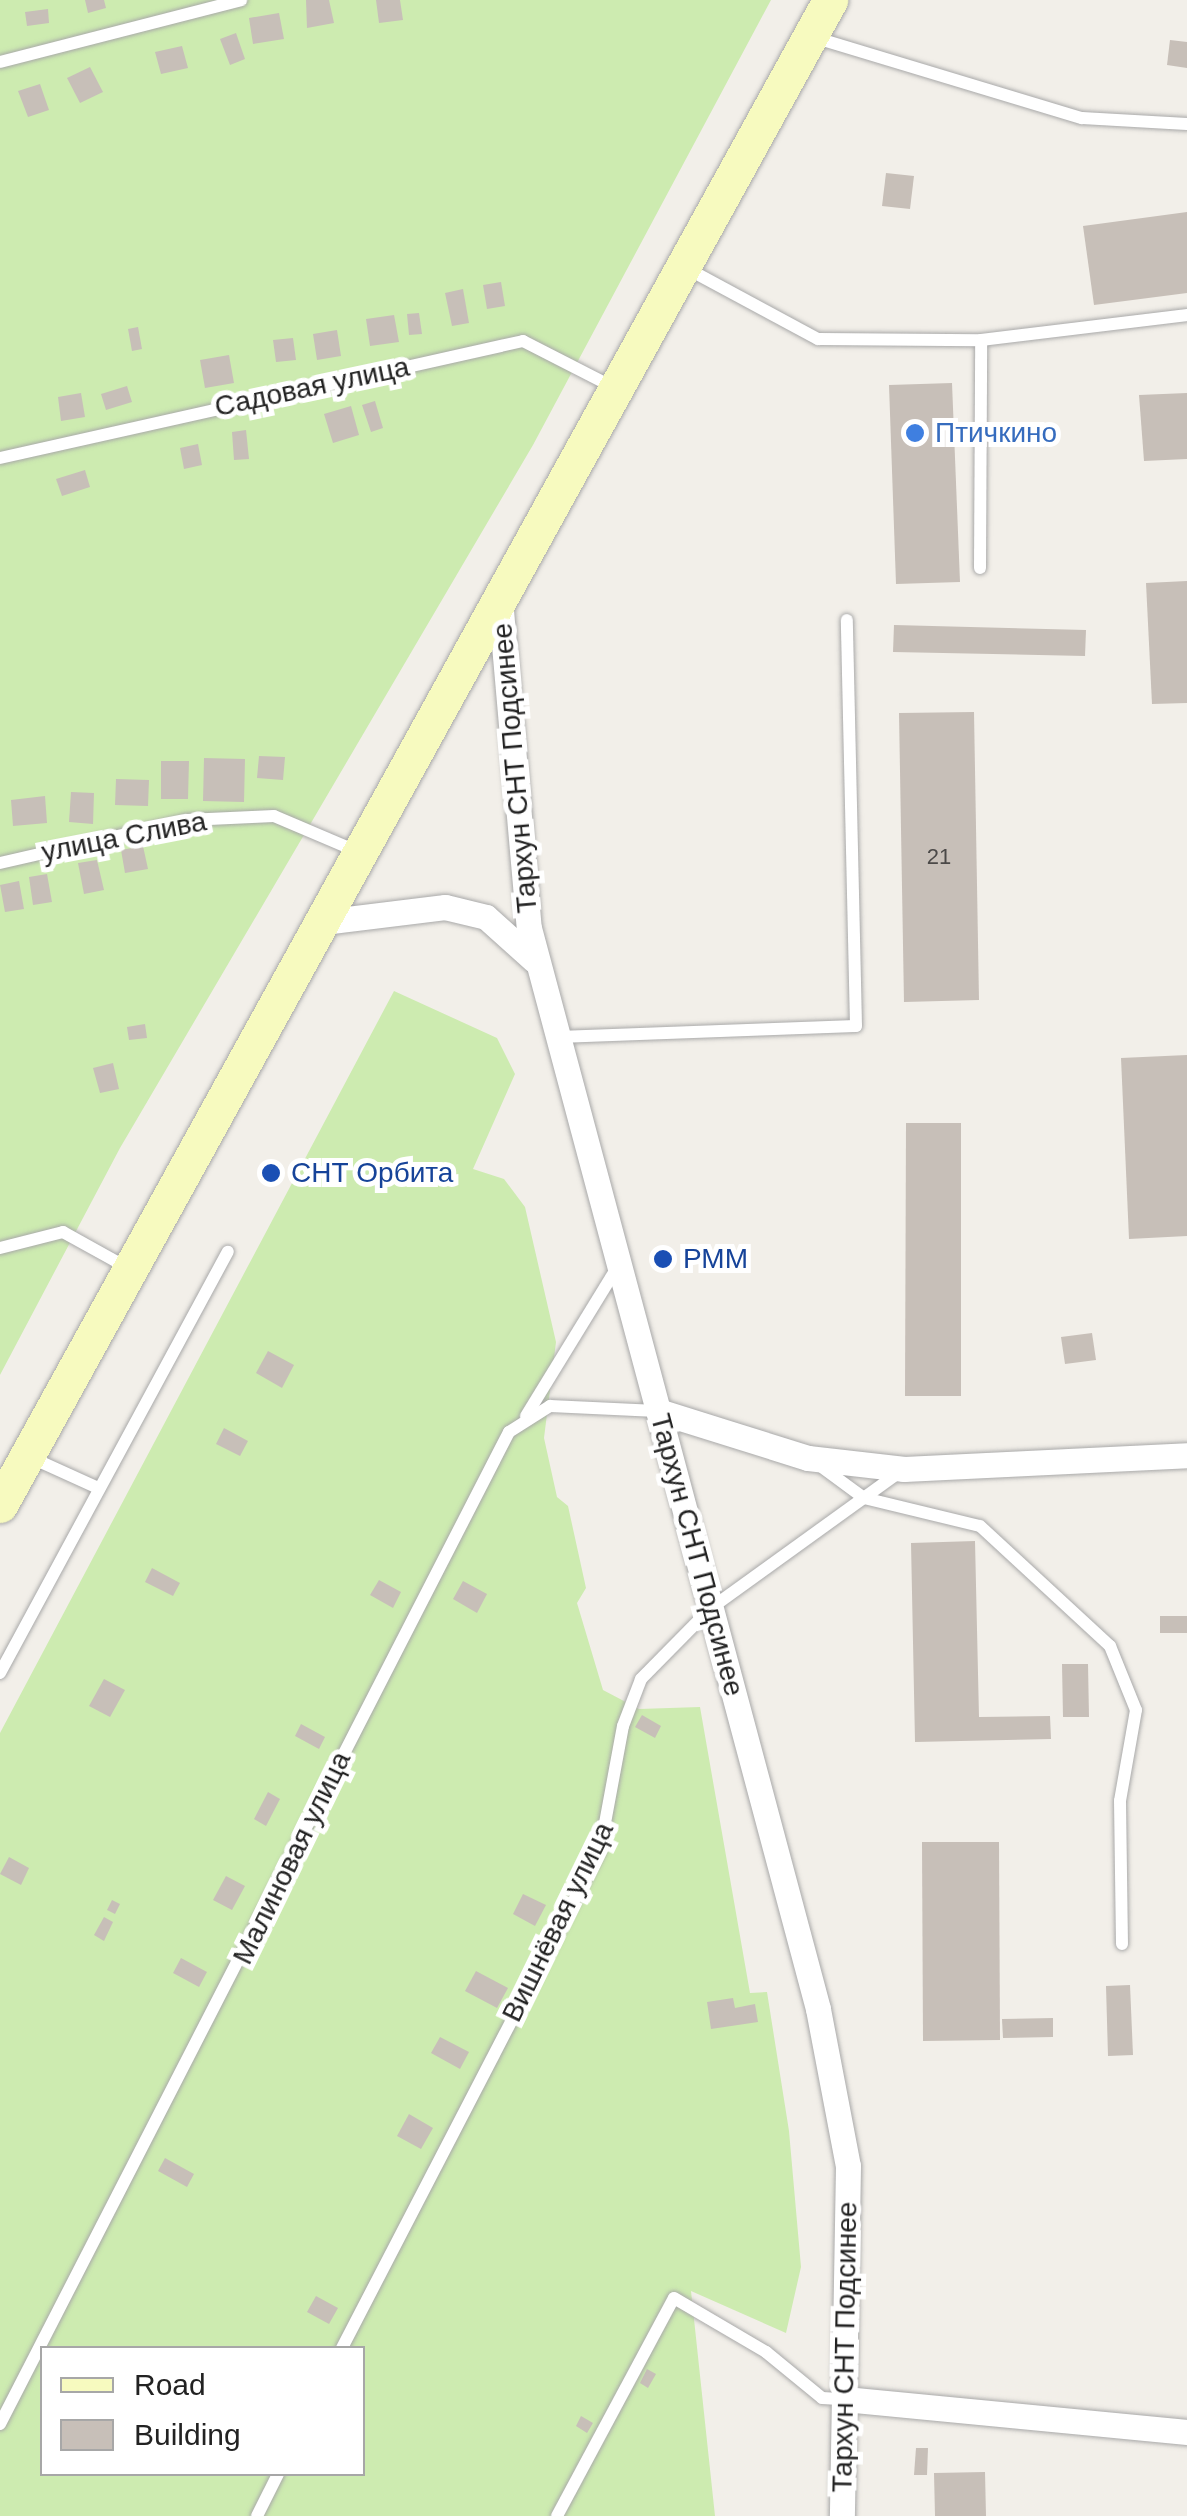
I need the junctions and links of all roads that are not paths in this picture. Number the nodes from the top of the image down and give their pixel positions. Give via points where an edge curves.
1 (242, 0) edge
2 (830, 0) edge
3 (810, 36) junction
4 (0, 62) edge
5 (1187, 124) edge
6 (684, 266) junction
7 (1187, 315) edge
8 (981, 340) junction
9 (616, 388) junction
10 (0, 458) edge
11 (980, 568) dead end
12 (500, 599) junction
13 (847, 620) dead end
14 (362, 853) junction
15 (0, 863) edge
16 (324, 922) junction
17 (539, 968) junction
18 (558, 1037) junction
19 (0, 1248) edge
20 (228, 1252) dead end
21 (619, 1265) junction
22 (130, 1269) junction
23 (658, 1412) junction
24 (526, 1416) junction
25 (27, 1456) junction
26 (1187, 1456) edge
27 (808, 1458) junction
28 (904, 1469) junction
29 (98, 1488) junction
30 (864, 1498) junction
31 (0, 1505) edge
32 (711, 1608) junction
33 (0, 1672) edge
34 (1122, 1944) dead end
35 (343, 2346) edge
36 (844, 2399) junction
37 (0, 2424) edge
38 (1187, 2432) edge
39 (277, 2476) edge
40 (256, 2516) edge
41 (557, 2516) edge
42 (842, 2516) edge

1 - 4 lane
2 - 3 main road
3 - 5 lane via 1082,118
3 - 6 main road
6 - 8 lane via 818,339
6 - 9 main road
7 - 8 lane
8 - 11 lane
9 - 10 lane, Садовая улица via 523,341
9 - 12 main road
12 - 14 main road
12 - 17 street, Тархун СНТ Подсинее
13 - 18 lane via 856,1026
14 - 15 lane, улица Слива via 274,816 186,820
14 - 16 main road
16 - 17 street via 445,907 486,917
16 - 22 main road
17 - 18 street, Тархун СНТ Подсинее
18 - 21 street, Тархун СНТ Подсинее
19 - 22 lane via 64,1232
20 - 29 lane
21 - 23 street, Тархун СНТ Подсинее
21 - 24 lane, Малиновая улица via 589,1300
22 - 25 main road
23 - 24 lane via 595,1402
23 - 27 street
23 - 32 street, Тархун СНТ Подсинее
24 - 37 lane, Малиновая улица via 508,1432
25 - 29 lane
25 - 31 main road
26 - 28 street
27 - 28 street
27 - 30 lane
28 - 30 lane, Вишнёвая улица
29 - 33 lane
30 - 32 lane, Вишнёвая улица
30 - 34 lane via 980,1526 1110,1646 1136,1710 1120,1801
32 - 35 lane, Вишнёвая улица via 636,1688 600,1850
32 - 36 street, Тархун СНТ Подсинее via 818,2010 848,2166
36 - 38 street
36 - 41 lane via 822,2398 766,2352 674,2298
36 - 42 street, Тархун СНТ Подсинее
39 - 40 lane

